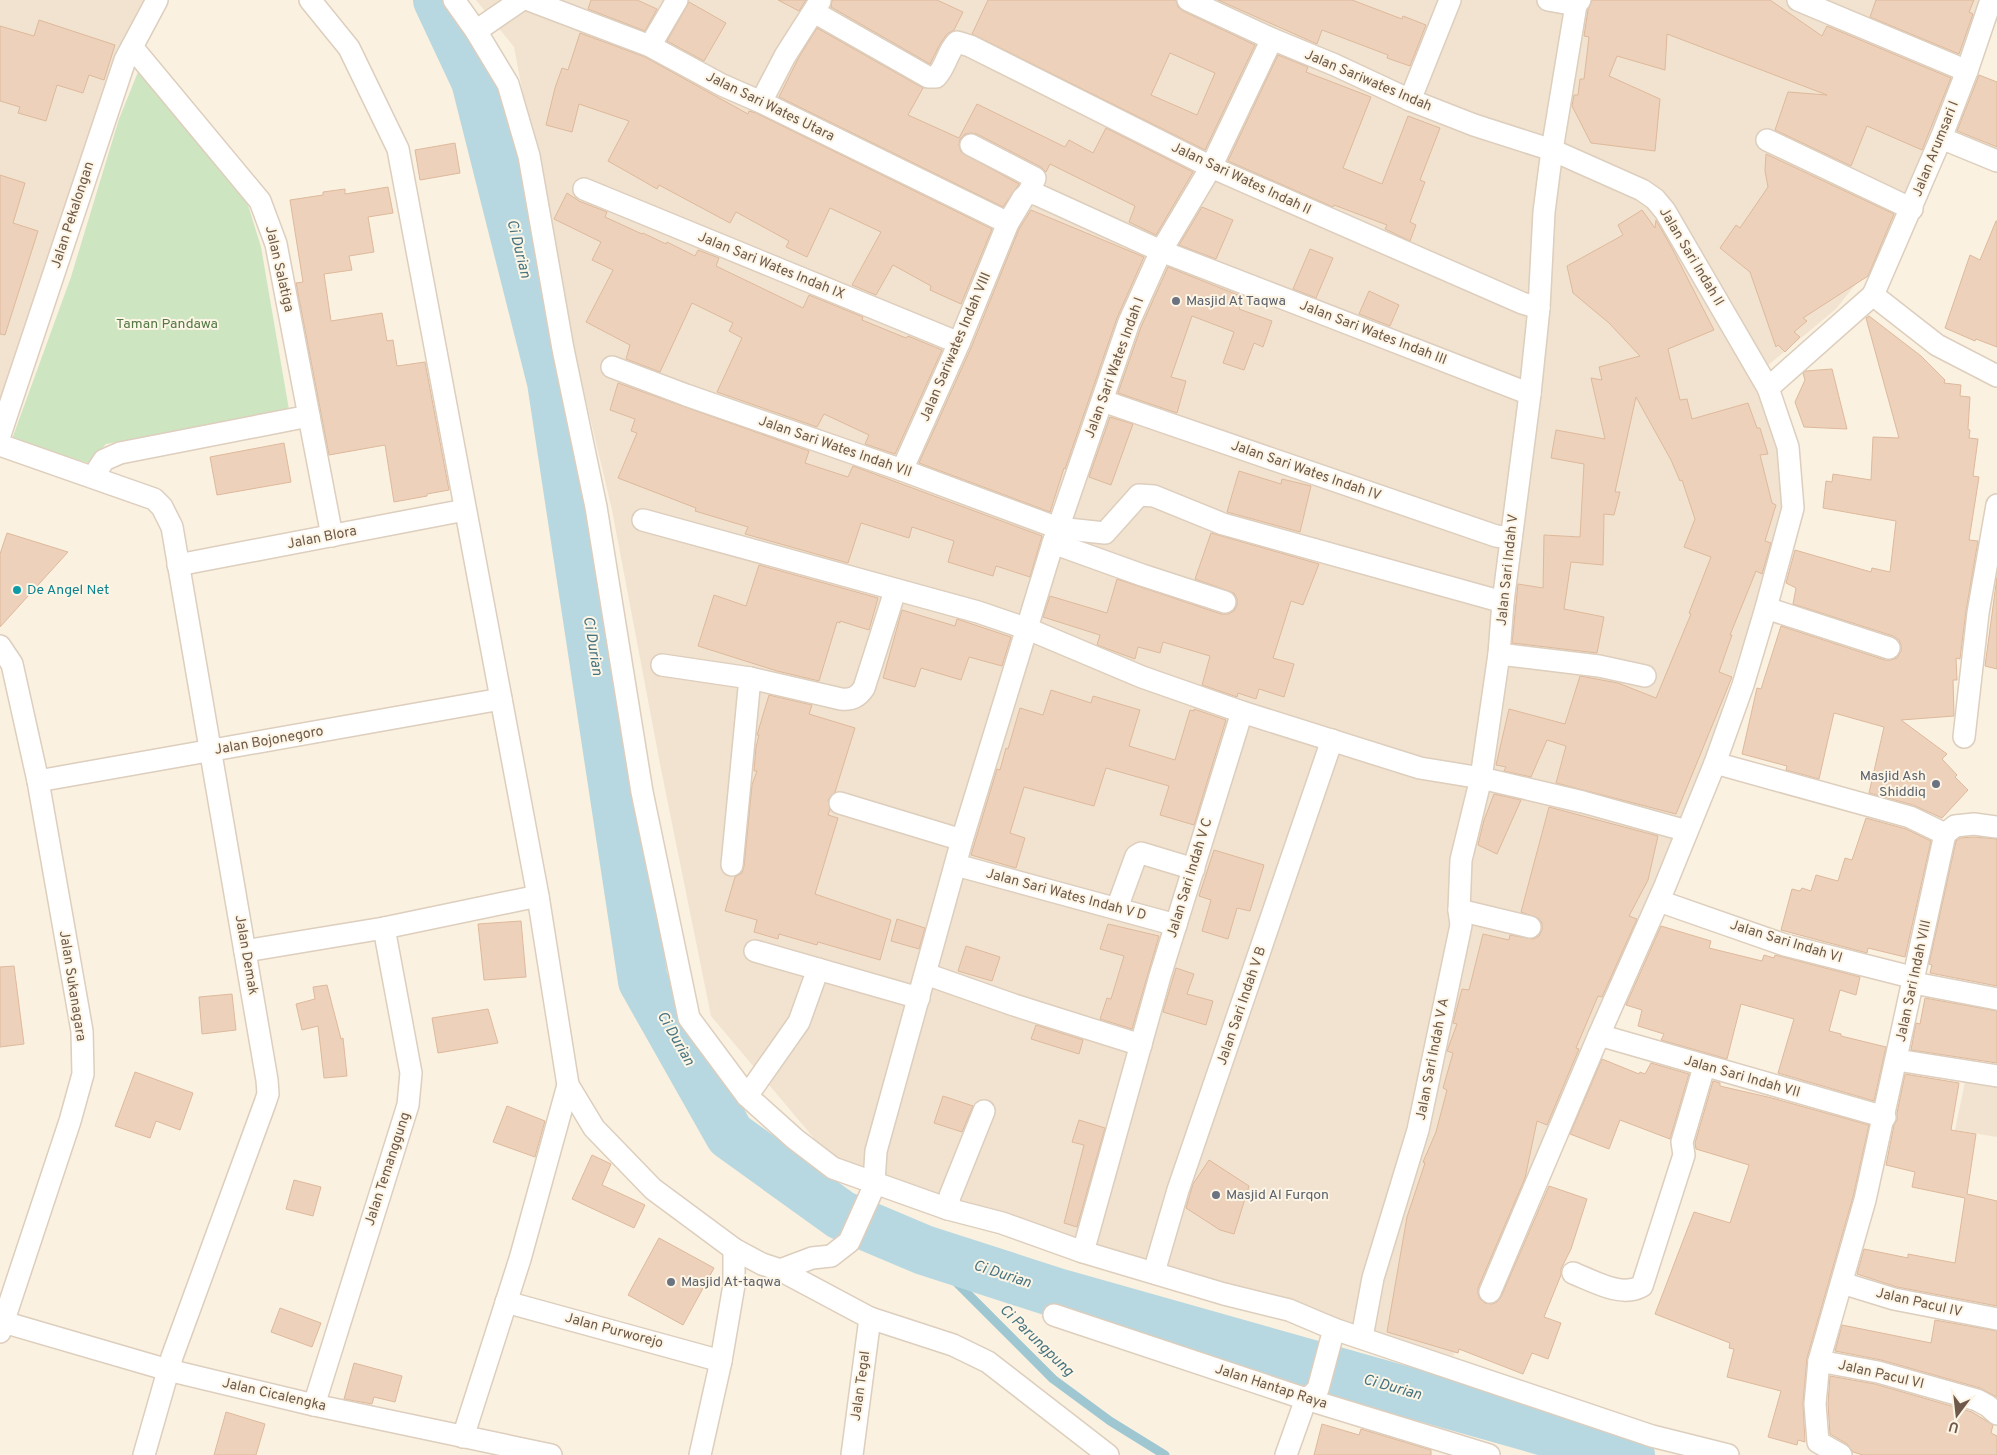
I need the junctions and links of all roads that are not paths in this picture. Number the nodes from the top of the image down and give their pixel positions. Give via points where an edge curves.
1 (157, 0) edge
2 (310, 0) edge
3 (454, 0) edge
4 (521, 0) edge
5 (529, 0) edge
6 (677, 0) edge
7 (1188, 0) edge
8 (1450, 0) edge
9 (1548, 0) edge
10 (1798, 0) edge
11 (1991, 0) edge
12 (1578, 3) edge
13 (817, 6) edge
14 (476, 31) junction
15 (1272, 40) junction
16 (650, 46) junction
17 (132, 47) junction
18 (1967, 71) junction
19 (1410, 100) junction
20 (761, 102) junction
21 (1941, 138) junction
22 (1767, 140) dead end
23 (971, 145) dead end
24 (1552, 150) junction
25 (1997, 161) edge
26 (1211, 168) junction
27 (584, 189) dead end
28 (1029, 192) junction
29 (1912, 209) junction
30 (1008, 223) junction
31 (1161, 250) junction
32 (1874, 295) junction
33 (1539, 308) junction
34 (959, 344) junction
35 (612, 367) dead end
36 (1997, 376) edge
37 (1768, 388) junction
38 (1530, 394) junction
39 (1103, 401) junction
40 (309, 416) junction
41 (0, 435) edge
42 (0, 445) edge
43 (902, 470) junction
44 (93, 477) junction
45 (1997, 505) edge
46 (466, 510) junction
47 (643, 520) dead end
48 (332, 536) junction
49 (1056, 536) junction
50 (1511, 538) junction
51 (178, 565) junction
52 (895, 590) junction
53 (1225, 602) dead end
54 (1503, 602) junction
55 (1766, 608) junction
56 (1028, 629) junction
57 (0, 646) edge
58 (1889, 648) dead end
59 (1499, 654) junction
60 (662, 665) dead end
61 (1645, 676) dead end
62 (750, 678) junction
63 (501, 699) junction
64 (1242, 712) junction
65 (1964, 737) dead end
66 (1332, 740) junction
67 (211, 751) junction
68 (1715, 763) junction
69 (1480, 778) junction
70 (38, 781) junction
71 (840, 803) dead end
72 (1997, 827) edge
73 (1687, 831) junction
74 (1945, 834) junction
75 (962, 840) junction
76 (732, 865) dead end
77 (956, 865) junction
78 (1194, 868) junction
79 (538, 896) junction
80 (1659, 901) junction
81 (1117, 908) junction
82 (1459, 910) junction
83 (1176, 924) junction
84 (1530, 926) dead end
85 (384, 928) junction
86 (245, 951) junction
87 (755, 951) dead end
88 (818, 969) junction
89 (926, 974) junction
90 (1914, 981) junction
91 (919, 998) junction
92 (1997, 999) edge
93 (1599, 1035) junction
94 (1141, 1045) junction
95 (1897, 1060) junction
96 (1704, 1067) junction
97 (1997, 1076) edge
98 (568, 1085) junction
99 (747, 1096) junction
100 (984, 1111) dead end
101 (1884, 1117) junction
102 (872, 1188) junction
103 (948, 1209) junction
104 (734, 1248) junction
105 (1083, 1252) junction
106 (780, 1270) junction
107 (1154, 1272) junction
108 (1573, 1273) dead end
109 (1842, 1283) junction
110 (1490, 1292) dead end
111 (506, 1302) junction
112 (1054, 1315) dead end
113 (870, 1318) junction
114 (1997, 1319) edge
115 (1, 1325) edge
116 (1333, 1335) junction
117 (1362, 1337) junction
118 (720, 1361) junction
119 (1819, 1361) junction
120 (168, 1370) junction
121 (1312, 1394) junction
122 (314, 1405) junction
123 (1997, 1414) edge
124 (462, 1437) junction
125 (1818, 1449) edge
126 (144, 1455) edge
127 (551, 1455) edge
128 (700, 1455) edge
129 (852, 1455) edge
130 (1108, 1455) edge
131 (1286, 1455) edge
132 (1489, 1455) edge
133 (1728, 1455) edge
134 (1841, 1455) edge

1 - 17 street, Jalan Pekalongan
2 - 46 street via 349,48 398,149
3 - 14 street
4 - 14 street
5 - 16 street, Jalan Sari Wates Utara
6 - 16 street
7 - 15 street, Jalan Sariwates Indah
8 - 19 street
9 - 12 street
10 - 18 street
11 - 18 street, Jalan Arumsari I
12 - 24 street, Jalan Sari Indah V
13 - 20 street
13 - 26 street, Jalan Sari Wates Indah II via 928,78 936,77 943,70 957,42 970,46
14 - 99 street via 508,84 529,156 596,507 642,792 689,1018
15 - 19 street, Jalan Sariwates Indah
15 - 26 street, Jalan Sari Wates Indah I
16 - 20 street, Jalan Sari Wates Utara via 722,86
17 - 40 street, Jalan Salatiga via 260,200 276,244
17 - 41 street, Jalan Pekalongan
18 - 21 street, Jalan Arumsari I
19 - 24 street, Jalan Sariwates Indah
20 - 30 street, Jalan Sari Wates Utara
21 - 25 street
21 - 29 street, Jalan Arumsari I
22 - 29 street
23 - 28 street via 1035,178
24 - 33 street, Jalan Sari Indah V via 1544,212
24 - 37 street, Jalan Sari Indah II via 1642,190 1665,211
26 - 31 street, Jalan Sari Wates Indah I
26 - 33 street, Jalan Sari Wates Indah II
27 - 34 street, Jalan Sari Wates Indah IX
28 - 30 street, Jalan Sariwates Indah VIII
28 - 31 street, Jalan Sari Wates Indah III
29 - 32 street, Jalan Arumsari I
30 - 34 street, Jalan Sariwates Indah VIII
31 - 38 street, Jalan Sari Wates Indah III
31 - 39 street, Jalan Sari Wates Indah I via 1128,322
32 - 36 street via 1937,345
32 - 37 street
33 - 38 street, Jalan Sari Indah V
34 - 43 street, Jalan Sariwates Indah VIII
35 - 43 street, Jalan Sari Wates Indah VII
37 - 55 street, Jalan Sari Indah II via 1788,448 1792,508
38 - 50 street, Jalan Sari Indah V
39 - 49 street, Jalan Sari Wates Indah I
39 - 50 street, Jalan Sari Wates Indah IV via 1496,536
40 - 44 street via 120,453 104,460
40 - 48 street, Jalan Salatiga
42 - 44 street, Jalan Demak
43 - 49 street, Jalan Sari Wates Indah VII
44 - 51 street, Jalan Demak via 154,499 162,507 172,527
45 - 65 street via 1978,613
46 - 48 street, Jalan Blora
46 - 63 street
47 - 52 street
48 - 51 street, Jalan Blora
49 - 53 street via 1142,575
49 - 54 street via 1105,533 1139,495 1154,496 1223,524
49 - 56 street, Jalan Sari Wates Indah I
50 - 54 street, Jalan Sari Indah V
51 - 67 street, Jalan Demak
52 - 56 street
52 - 62 street via 864,688 856,697 841,699
54 - 59 street, Jalan Sari Indah V
55 - 58 street
55 - 68 street, Jalan Sari Indah II
56 - 64 street via 1142,677
56 - 75 street, Jalan Sari Wates Indah I
57 - 70 street, Jalan Sukanagara via 12,664
59 - 61 street via 1599,666
59 - 69 street, Jalan Sari Indah V
60 - 62 street
62 - 76 street
63 - 67 street, Jalan Bojonegoro
63 - 79 street
64 - 66 street
64 - 78 street, Jalan Sari Indah V C
66 - 69 street via 1420,768
66 - 107 street, Jalan Sari Indah V B
67 - 70 street, Jalan Bojonegoro
67 - 86 street, Jalan Demak
68 - 73 street, Jalan Sari Indah II
68 - 74 street via 1910,817
69 - 73 street
69 - 82 street, Jalan Sari Indah V A via 1461,860
70 - 115 street, Jalan Sukanagara via 82,1031 83,1074
71 - 75 street
72 - 74 street via 1955,826
73 - 80 street, Jalan Sari Indah II
74 - 90 street, Jalan Sari Indah VIII
75 - 77 street, Jalan Sari Wates Indah I
77 - 81 street, Jalan Sari Wates Indah V D
77 - 89 street, Jalan Sari Wates Indah I
78 - 81 street via 1141,853 1136,856
78 - 83 street, Jalan Sari Indah V C
79 - 85 street
79 - 98 street
80 - 90 street, Jalan Sari Indah VI via 1785,945
80 - 93 street, Jalan Sari Indah II
81 - 83 street, Jalan Sari Wates Indah V D
82 - 84 street
82 - 117 street, Jalan Sari Indah V A via 1461,925 1418,1130 1374,1278
83 - 94 street, Jalan Sari Indah V C
85 - 86 street
85 - 122 street, Jalan Temanggung via 411,1073 411,1089
86 - 120 street, Jalan Demak via 268,1094
87 - 88 street
88 - 91 street
88 - 99 street via 799,1022
89 - 91 street, Jalan Sari Wates Indah I
89 - 94 street
90 - 92 street, Jalan Sari Indah VI
90 - 95 street, Jalan Sari Indah VIII
91 - 102 street, Jalan Sari Wates Indah I via 876,1151
93 - 96 street, Jalan Sari Indah VII
93 - 110 street, Jalan Sari Indah II
94 - 105 street, Jalan Sari Indah V C
95 - 97 street
95 - 101 street, Jalan Sari Indah VIII
96 - 101 street, Jalan Sari Indah VII
96 - 108 street via 1682,1142 1684,1155 1642,1286 1634,1291 1622,1291
98 - 104 street via 594,1128 653,1189
98 - 111 street
99 - 102 street via 795,1140 833,1168
100 - 103 street via 950,1196
101 - 109 street, Jalan Sari Indah VIII
102 - 103 street
102 - 106 street via 849,1242 831,1256 812,1258
103 - 105 street via 1002,1223
104 - 106 street
104 - 118 street via 734,1285
105 - 107 street
106 - 113 street
107 - 116 street via 1289,1310
109 - 114 street, Jalan Pacul IV via 1894,1299
109 - 119 street, Jalan Sari Indah VIII
111 - 118 street, Jalan Purworejo
111 - 124 street
112 - 121 street, Jalan Hantap Raya
113 - 129 street, Jalan Tegal
113 - 130 street via 953,1345 988,1362
115 - 120 street, Jalan Cicalengka
116 - 117 street
116 - 121 street
117 - 133 street via 1652,1436
118 - 128 street
119 - 123 street, Jalan Pacul VI via 1878,1372 1977,1400
119 - 125 street, Jalan Sari Indah VIII via 1815,1404
120 - 122 street, Jalan Cicalengka
120 - 126 street, Jalan Demak
121 - 131 street
121 - 132 street, Jalan Hantap Raya
122 - 124 street, Jalan Cicalengka
124 - 127 street, Jalan Cicalengka
125 - 134 street

